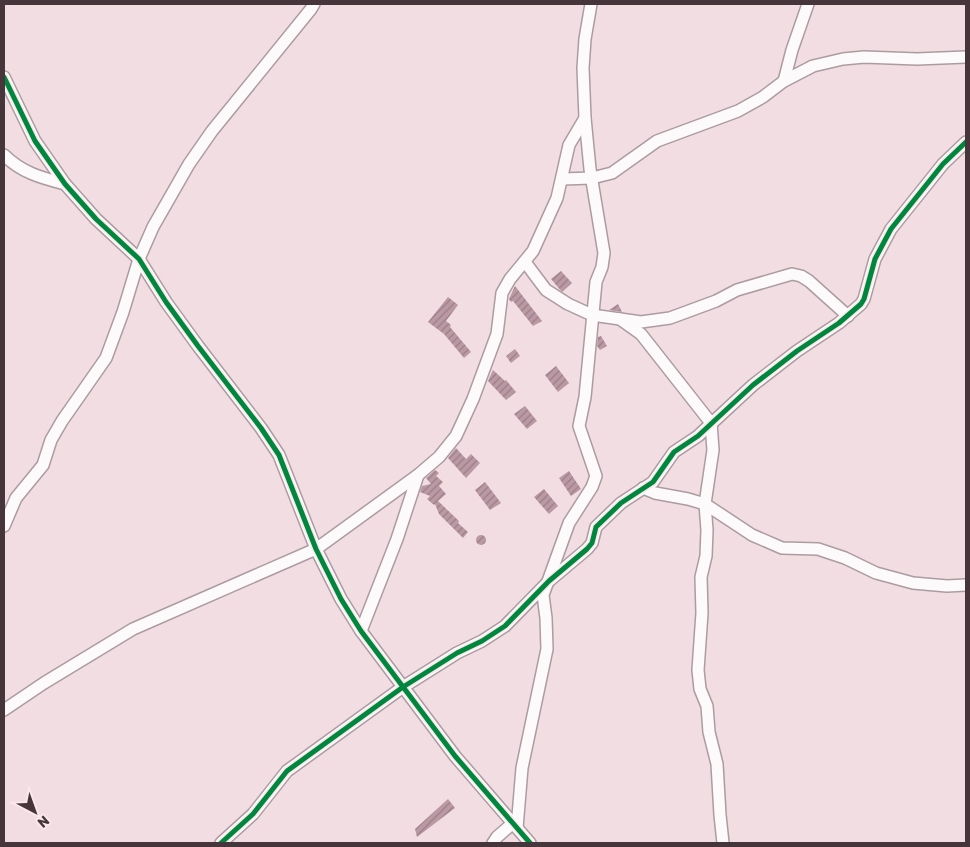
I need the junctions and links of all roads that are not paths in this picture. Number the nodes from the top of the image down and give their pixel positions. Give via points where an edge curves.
1 (314, 4) edge
2 (591, 4) edge
3 (808, 4) edge
4 (966, 57) edge
5 (4, 77) edge
6 (784, 81) junction
7 (585, 118) junction
8 (966, 142) edge
9 (4, 155) edge
10 (592, 178) junction
11 (562, 179) junction
12 (65, 184) junction
13 (138, 259) junction
14 (525, 262) junction
15 (592, 315) junction
16 (848, 316) junction
17 (620, 319) junction
18 (711, 423) junction
19 (418, 475) junction
20 (643, 488) junction
21 (705, 504) junction
22 (4, 526) edge
23 (316, 549) junction
24 (549, 581) junction
25 (966, 585) edge
26 (362, 632) junction
27 (403, 687) junction
28 (4, 710) edge
29 (515, 826) junction
30 (220, 843) edge
31 (493, 843) edge
32 (530, 843) edge
33 (723, 843) edge

1 - 13 street via 189,164
2 - 7 street via 583,68
3 - 6 street
4 - 6 street via 843,59 813,66
5 - 12 street via 35,141
6 - 10 street via 738,111 657,141 612,174
7 - 10 street
7 - 11 street via 569,146
8 - 16 street via 937,171 891,229 875,259 864,299
9 - 12 street via 24,171
10 - 11 street
10 - 15 street via 604,253
11 - 14 street via 557,198
12 - 13 street
13 - 22 street via 106,358 62,421 51,440 43,465 16,498
13 - 23 street via 279,455
14 - 15 street via 546,290
14 - 19 street via 502,293 497,334 456,436
15 - 17 street
15 - 24 street via 579,426 596,476 570,523
16 - 17 street via 809,281 792,274 738,290 716,302 670,318 641,322
16 - 18 street via 796,351
17 - 18 street via 641,334
18 - 20 street via 674,452 656,478
18 - 21 street via 713,450
19 - 23 street
19 - 26 street
20 - 21 street
20 - 24 street via 608,514 596,527 587,549
21 - 25 street via 752,536 782,548 818,549 876,573 913,583
21 - 33 street via 706,556 701,577 698,670 717,764
23 - 26 street
23 - 28 street via 134,629
24 - 27 street via 499,630
24 - 29 street via 543,600 547,650 522,768
26 - 27 street
27 - 29 street via 455,756
27 - 30 street via 287,772 253,814
29 - 31 street
29 - 32 street

